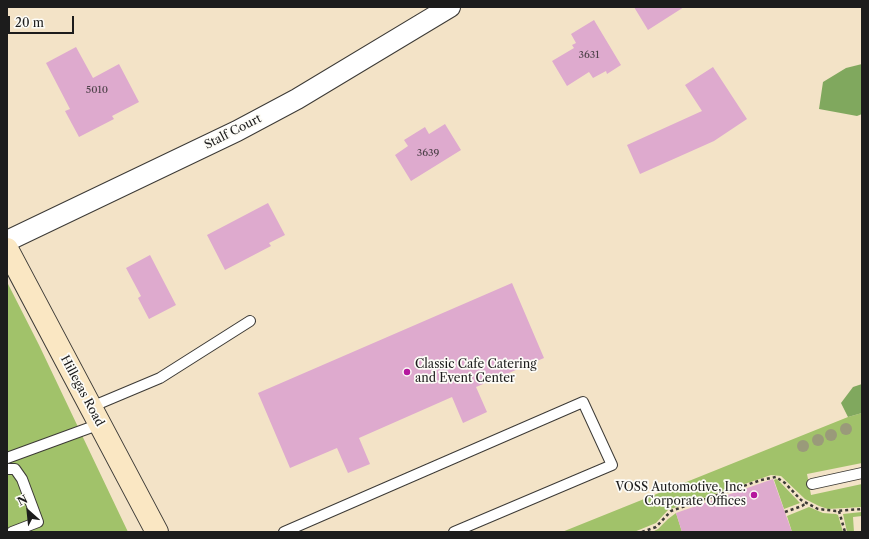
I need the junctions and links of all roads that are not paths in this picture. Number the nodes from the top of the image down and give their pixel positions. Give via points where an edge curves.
1 (450, 7) edge
2 (7, 241) edge
3 (7, 250) edge
4 (250, 321) dead end
5 (95, 415) junction
6 (7, 458) edge
7 (7, 468) edge
8 (862, 473) edge
9 (812, 484) dead end
10 (12, 532) edge
11 (157, 532) edge
12 (284, 532) edge
13 (454, 532) edge

1 - 2 street, Stalf Court via 297,99 244,127
3 - 5 main road, Hillegas Road
4 - 5 lane via 160,378
5 - 6 lane
5 - 11 main road, Hillegas Road
7 - 10 lane via 15,469 22,479 38,522
8 - 9 lane
12 - 13 lane via 583,402 612,465

